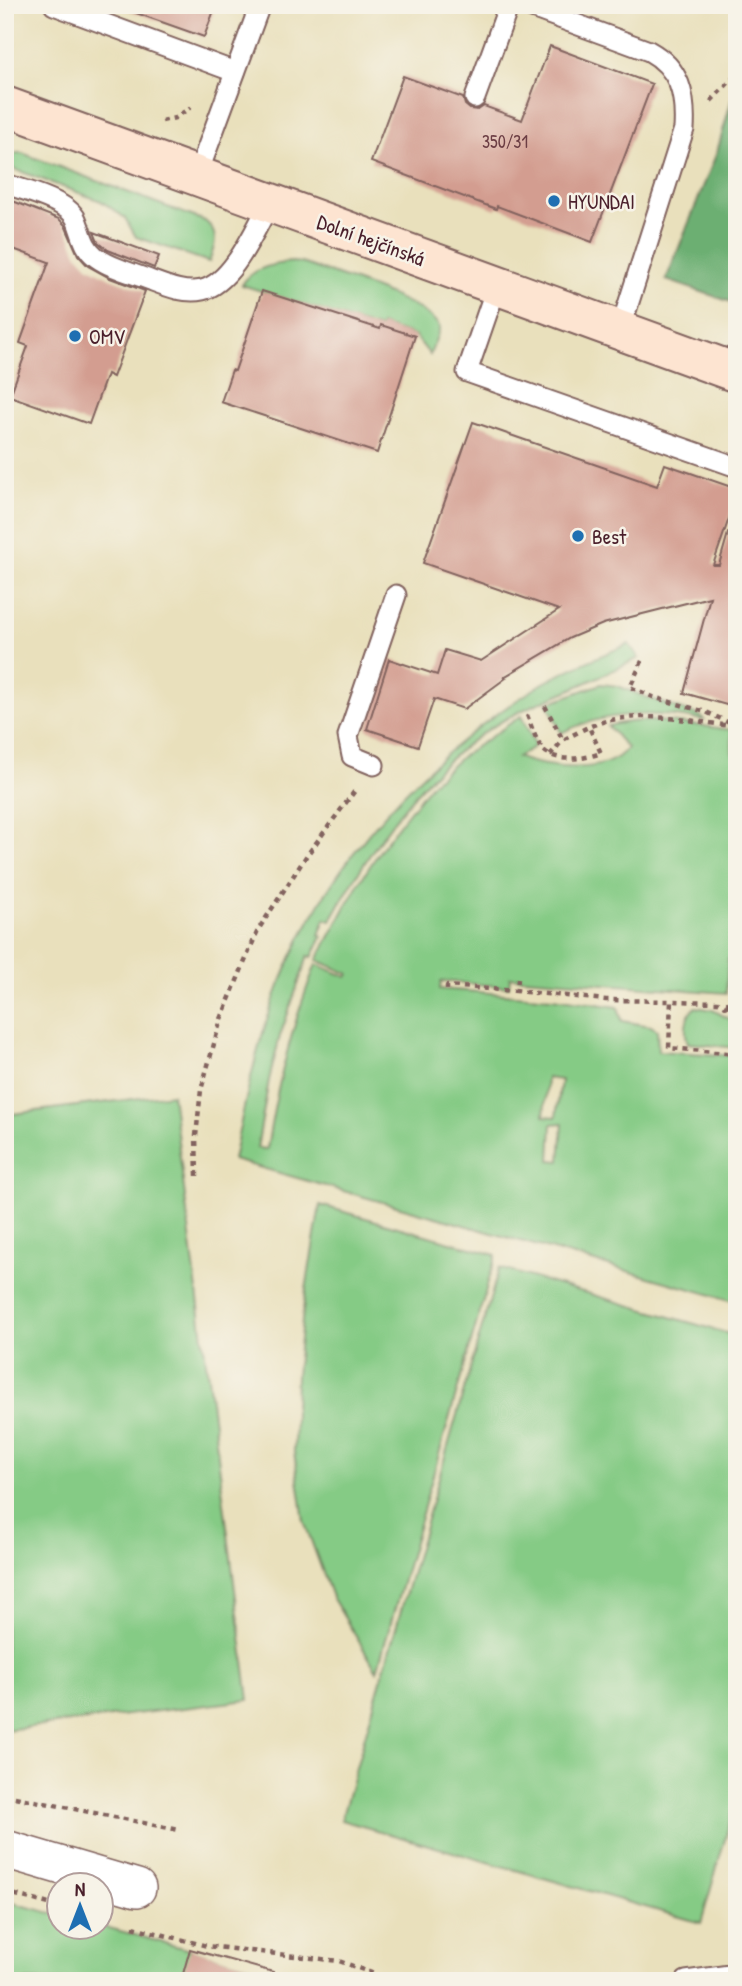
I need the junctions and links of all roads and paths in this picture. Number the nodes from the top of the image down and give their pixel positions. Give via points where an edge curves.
1 (54, 5) edge
2 (260, 5) edge
3 (509, 5) edge
4 (524, 5) edge
5 (212, 64) junction
6 (235, 72) junction
7 (475, 98) dead end
8 (5, 106) edge
9 (156, 122) dead end
10 (197, 176) junction
11 (5, 184) edge
12 (270, 203) junction
13 (497, 285) junction
14 (620, 330) junction
15 (737, 373) edge
16 (737, 467) edge
17 (396, 595) dead end
18 (642, 661) dead end
19 (545, 706) dead end
20 (527, 715) dead end
21 (589, 727) junction
22 (737, 727) edge
23 (563, 740) junction
24 (550, 755) junction
25 (374, 765) joint
26 (737, 975) edge
27 (518, 978) dead end
28 (447, 990) dead end
29 (517, 991) junction
30 (671, 1001) junction
31 (727, 1006) junction
32 (737, 1012) edge
33 (737, 1054) edge
34 (197, 1176) dead end
35 (5, 1795) edge
36 (179, 1830) dead end
37 (5, 1849) edge
38 (137, 1888) dead end
39 (5, 1892) edge
40 (46, 1903) edge
41 (128, 1925) dead end
42 (737, 1974) edge
43 (384, 1978) dead end
44 (686, 1981) edge

1 - 5 lane
2 - 6 lane
3 - 7 lane
4 - 14 lane via 661,57 682,89 684,129
5 - 6 lane
5 - 9 path via 193,105 176,118
6 - 10 lane
8 - 10 main road, Dolní hejčínská
10 - 12 main road, Dolní hejčínská
11 - 12 lane via 69,210 87,248 109,265 189,291 203,290 228,273
12 - 13 main road, Dolní hejčínská
13 - 14 main road, Dolní hejčínská
13 - 16 lane via 467,372
14 - 15 main road, Dolní hejčínská
17 - 25 lane via 348,736 352,756
18 - 22 path via 630,687
19 - 23 path
20 - 24 path via 542,749
21 - 22 path via 643,718
21 - 23 path
21 - 24 path via 601,753 568,759
23 - 24 path
25 - 34 path via 258,930 221,1019 201,1090
26 - 31 path
27 - 29 path
28 - 29 path via 447,986
29 - 30 path
30 - 31 path
30 - 33 path via 669,1048
31 - 32 path
35 - 36 path
37 - 38 street
39 - 40 path
41 - 43 path via 206,1946 339,1961
42 - 44 lane

